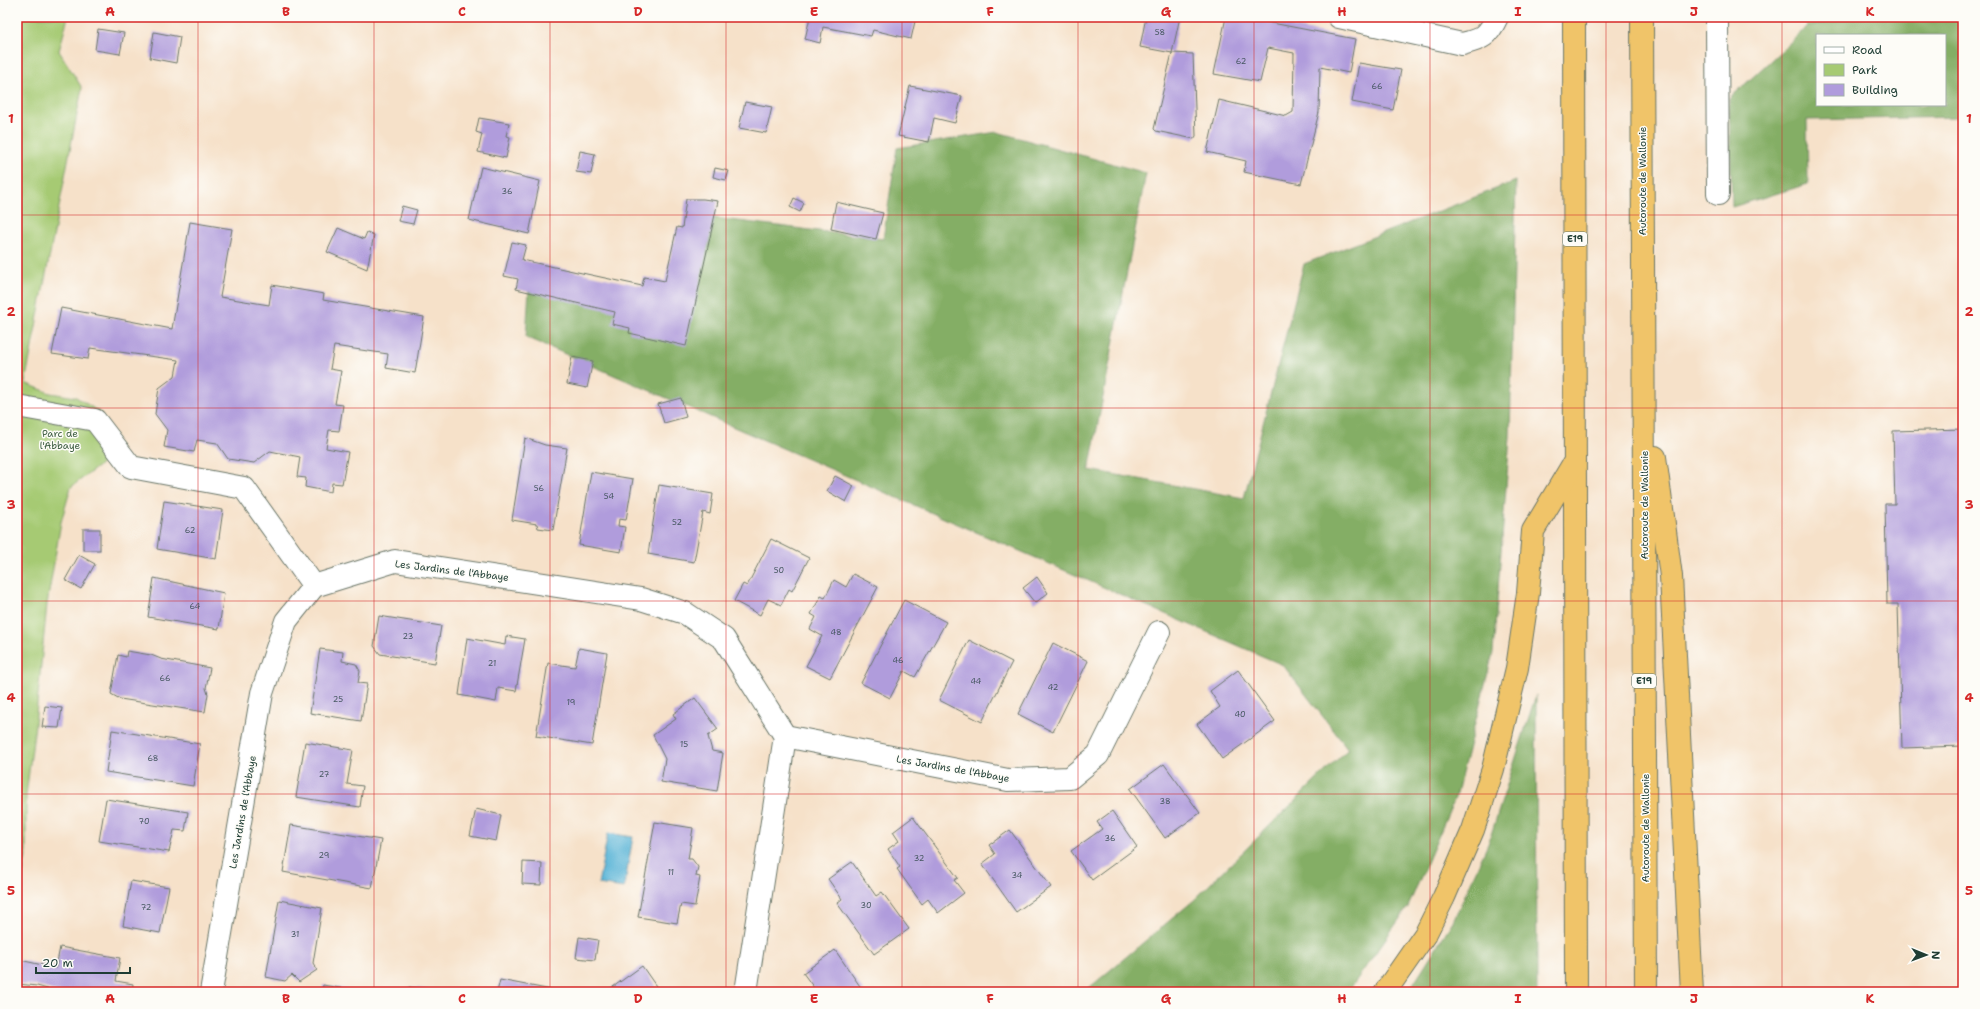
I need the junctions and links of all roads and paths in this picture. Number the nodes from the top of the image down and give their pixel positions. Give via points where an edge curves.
1 (1339, 17) edge
2 (1497, 17) edge
3 (1574, 17) edge
4 (1642, 17) edge
5 (1717, 17) edge
6 (1718, 194) dead end
7 (1643, 370) junction
8 (17, 406) edge
9 (1575, 461) junction
10 (314, 586) junction
11 (1159, 632) dead end
12 (785, 736) junction
13 (211, 992) edge
14 (746, 992) edge
15 (1385, 992) edge
16 (1576, 992) edge
17 (1646, 992) edge
18 (1692, 992) edge

1 - 2 street via 1462,44 1479,40 1490,31
3 - 9 highway, E19
4 - 7 highway, Autoroute de Wallonie / E19
5 - 6 street
7 - 17 highway, Autoroute de Wallonie / E19
7 - 18 highway via 1671,576
8 - 10 street via 95,420 131,467 244,488
9 - 15 highway via 1533,531 1528,593 1517,668 1493,769 1473,830 1426,933
9 - 16 highway, E19
10 - 12 street, Les Jardins de l'Abbaye via 395,561 649,601 685,613 724,639
10 - 13 street, Les Jardins de l'Abbaye via 286,621 262,693
11 - 12 street, Les Jardins de l'Abbaye via 1098,755 1070,778 1008,780
12 - 14 street

